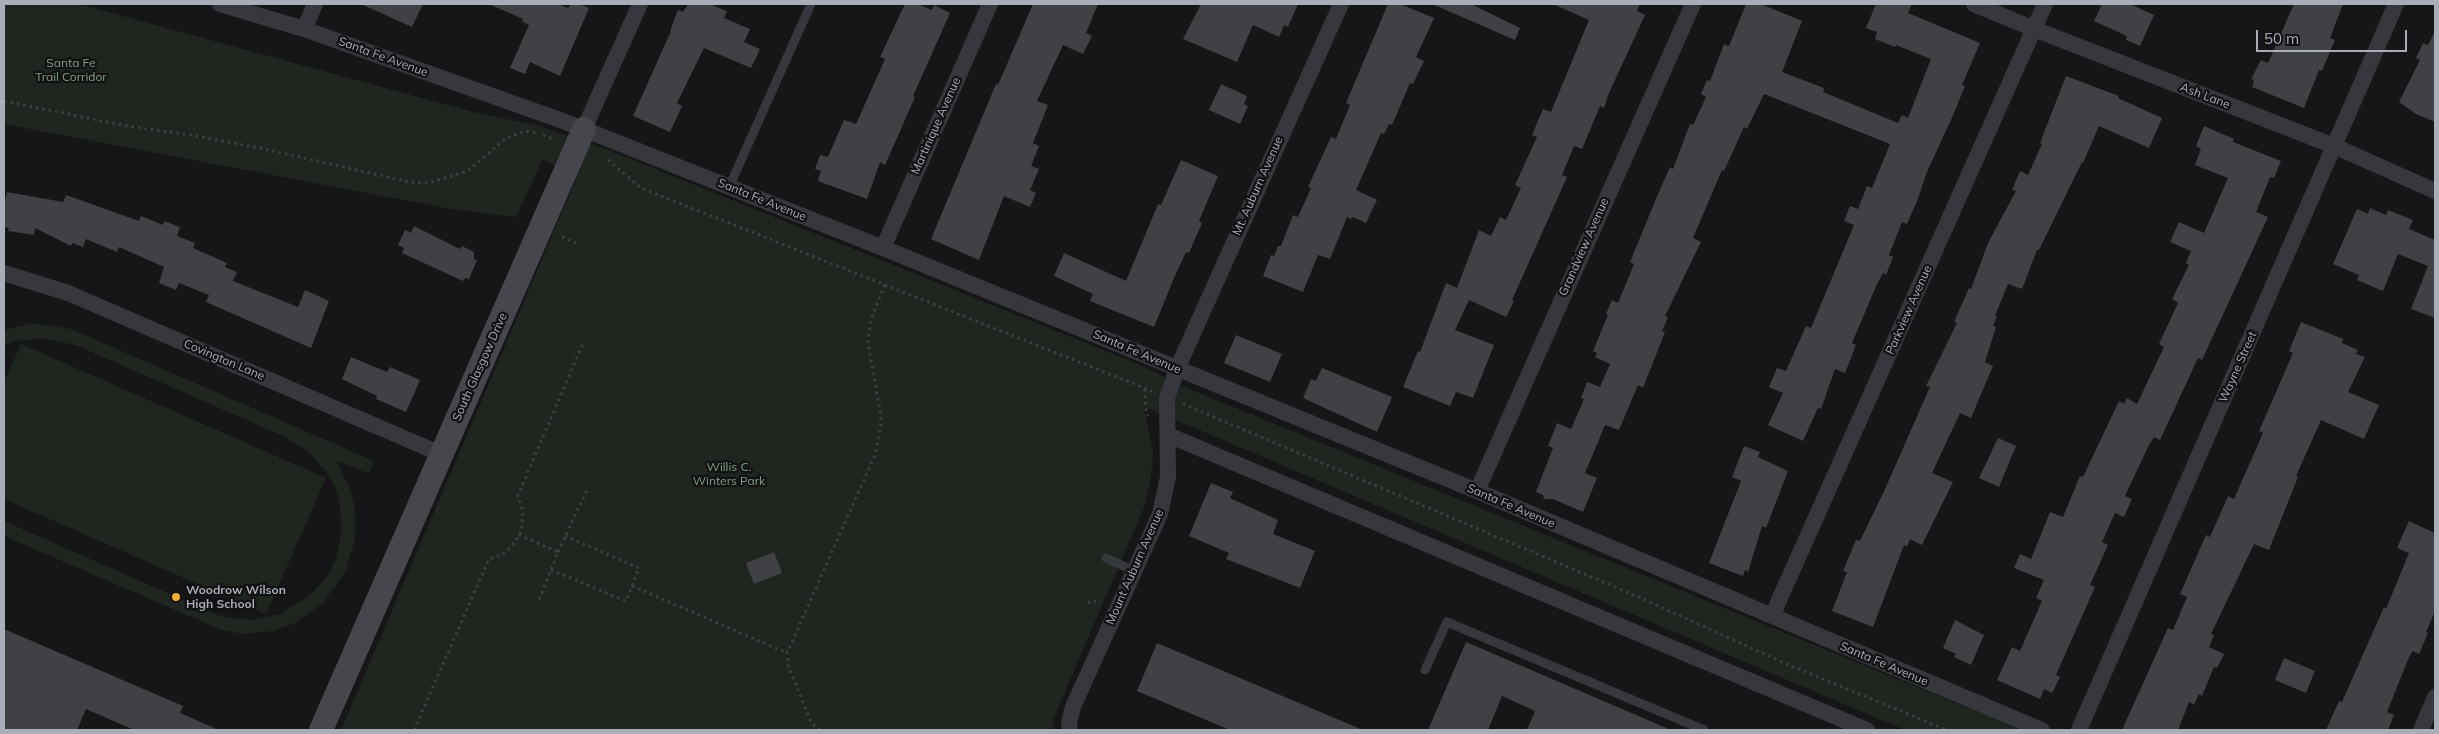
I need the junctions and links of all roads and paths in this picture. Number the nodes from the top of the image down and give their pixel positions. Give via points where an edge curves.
1 (220, 4) edge
2 (315, 4) edge
3 (640, 4) edge
4 (811, 4) edge
5 (990, 4) edge
6 (1341, 4) edge
7 (1693, 4) edge
8 (1974, 4) edge
9 (2045, 4) edge
10 (2396, 4) edge
11 (304, 29) junction
12 (2034, 29) junction
13 (4, 101) edge
14 (584, 129) junction
15 (560, 142) dead end
16 (2334, 146) junction
17 (605, 159) dead end
18 (729, 187) junction
19 (2435, 191) edge
20 (562, 237) dead end
21 (576, 243) dead end
22 (883, 248) junction
23 (4, 273) edge
24 (885, 284) junction
25 (584, 340) dead end
26 (1177, 369) junction
27 (1153, 392) dead end
28 (1182, 403) dead end
29 (1168, 435) junction
30 (441, 454) junction
31 (588, 488) dead end
32 (1477, 491) junction
33 (519, 535) junction
34 (566, 536) junction
35 (558, 552) junction
36 (1106, 558) dead end
37 (551, 570) junction
38 (1134, 571) junction
39 (632, 586) junction
40 (539, 600) dead end
41 (1088, 604) dead end
42 (1105, 606) dead end
43 (1772, 616) junction
44 (787, 653) junction
45 (1424, 670) dead end
46 (2435, 697) edge
47 (321, 730) edge
48 (414, 730) edge
49 (820, 730) edge
50 (1070, 730) edge
51 (1704, 730) edge
52 (1867, 730) edge
53 (1947, 730) edge
54 (2042, 730) edge
55 (2079, 730) edge
56 (2421, 730) edge

1 - 11 street, Santa Fe Avenue
2 - 11 street
3 - 14 street, South Glasgow Drive
4 - 18 lane
5 - 22 street, Martinique Avenue
6 - 26 street, Mt. Auburn Avenue
7 - 32 street, Grandview Avenue
8 - 12 street, Ash Lane
9 - 12 street, Parkview Avenue
10 - 16 street, Wayne Street
11 - 14 street, Santa Fe Avenue
12 - 16 street, Ash Lane
12 - 43 street, Parkview Avenue
13 - 15 path via 132,127 250,146 409,182 428,183 468,171 506,138 525,131
14 - 18 street, Santa Fe Avenue
14 - 30 street, South Glasgow Drive
16 - 19 street, Ash Lane
16 - 55 street, Wayne Street
17 - 24 path via 641,188
18 - 22 street, Santa Fe Avenue
20 - 21 path
22 - 26 street, Santa Fe Avenue
23 - 30 street, Covington Lane via 68,293
24 - 27 path
24 - 44 path via 871,319 868,337 881,426 875,455
25 - 33 path via 518,495 523,512
26 - 29 street, Mount Auburn Avenue via 1167,398
26 - 32 street, Santa Fe Avenue
28 - 53 path
29 - 38 street, Mount Auburn Avenue via 1168,477 1164,500
29 - 52 street
30 - 47 street, South Glasgow Drive
31 - 34 path
32 - 43 street, Santa Fe Avenue
33 - 35 path
33 - 48 path via 503,554 489,559
34 - 35 path
34 - 39 path via 639,568
35 - 37 path
36 - 38 lane
37 - 39 path via 626,601
37 - 40 path
38 - 50 street, Mount Auburn Avenue via 1073,707
39 - 44 path
41 - 42 path via 1092,600
43 - 54 street, Santa Fe Avenue
44 - 49 path via 788,665 811,722
45 - 51 lane via 1447,622
46 - 56 street

